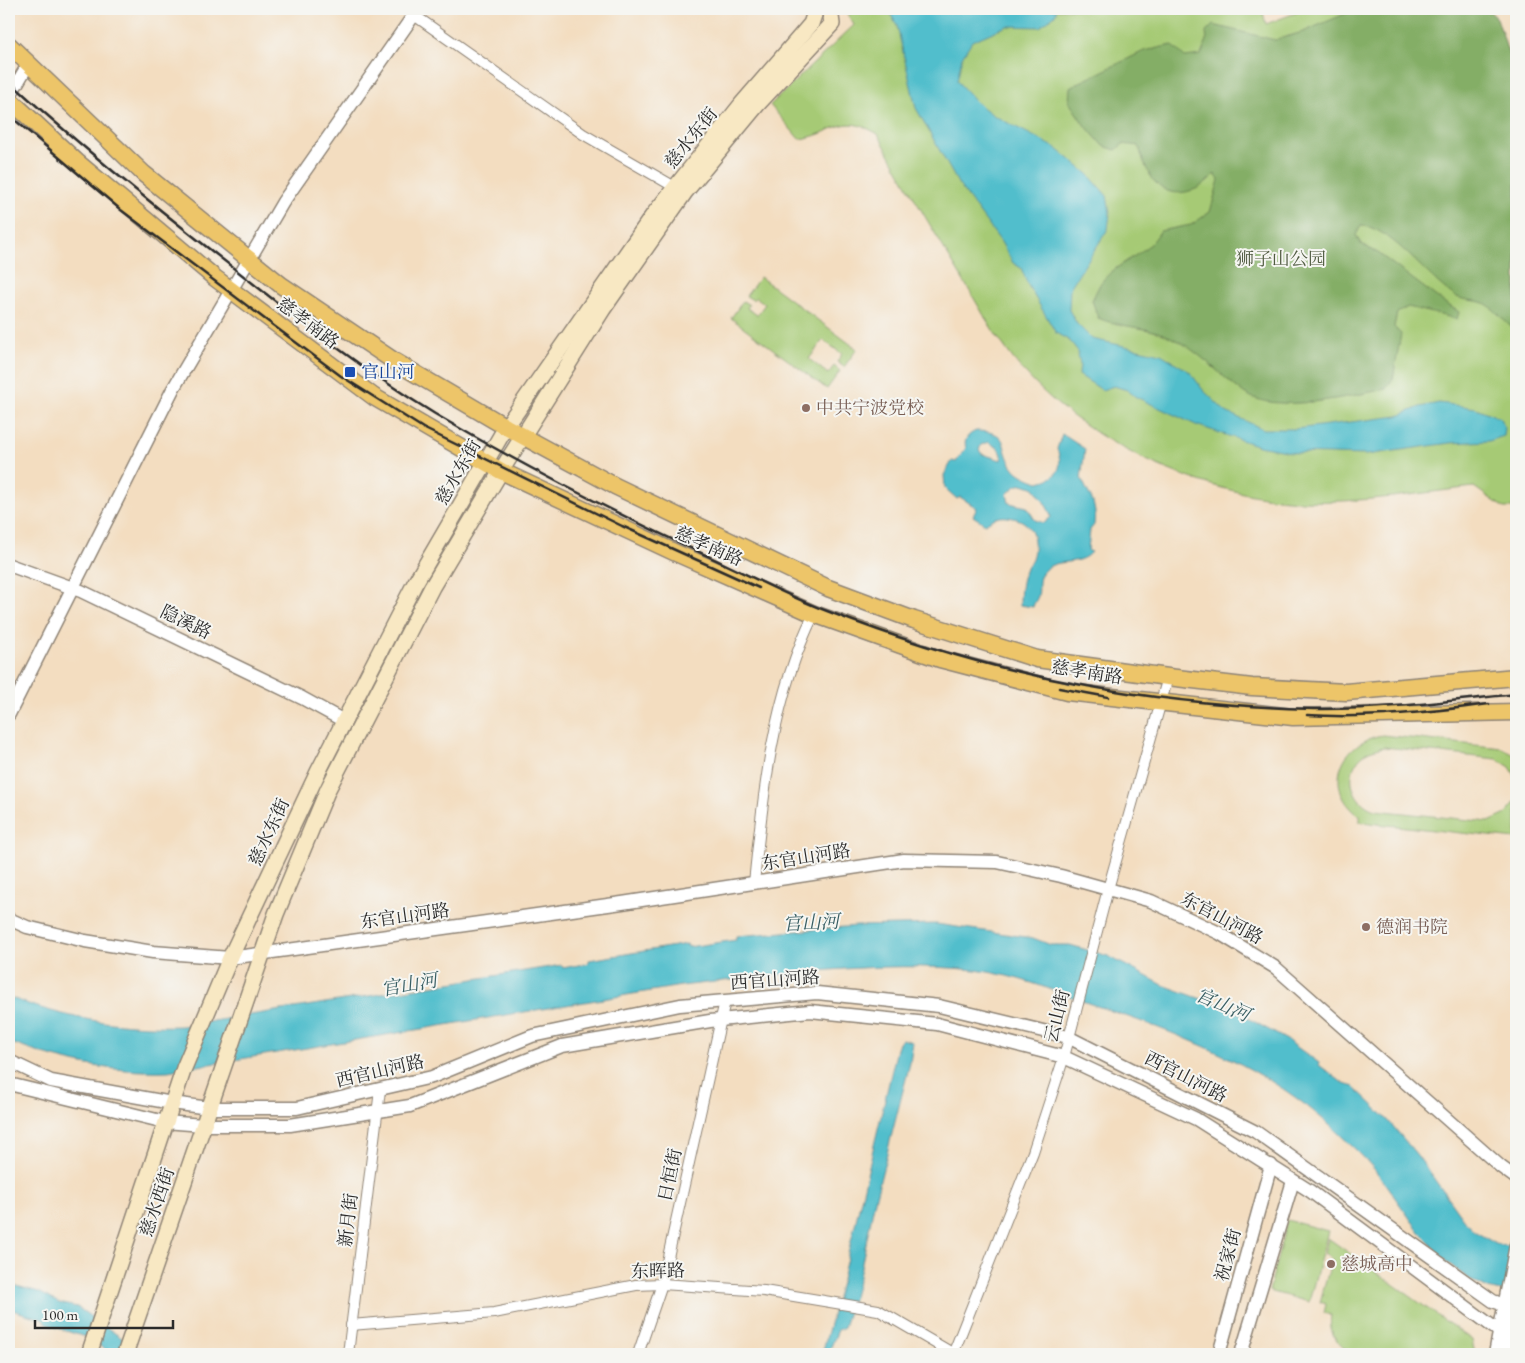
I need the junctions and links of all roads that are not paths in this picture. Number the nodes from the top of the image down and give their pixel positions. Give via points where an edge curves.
1 (812, 9) edge
2 (830, 9) edge
3 (416, 12) edge
4 (9, 45) edge
5 (29, 63) junction
6 (9, 98) edge
7 (680, 190) junction
8 (249, 259) junction
9 (231, 290) junction
10 (506, 427) junction
11 (524, 436) junction
12 (485, 462) junction
13 (502, 470) junction
14 (9, 565) edge
15 (71, 587) junction
16 (814, 614) junction
17 (1168, 677) junction
18 (1516, 677) edge
19 (1160, 703) junction
20 (1516, 712) edge
21 (9, 714) edge
22 (344, 721) junction
23 (754, 883) junction
24 (1108, 889) junction
25 (9, 919) edge
26 (263, 954) junction
27 (230, 958) junction
28 (725, 1001) junction
29 (721, 1020) junction
30 (1068, 1036) junction
31 (1064, 1058) junction
32 (9, 1061) edge
33 (224, 1063) joint
34 (184, 1068) joint
35 (9, 1084) edge
36 (380, 1090) junction
37 (172, 1103) junction
38 (209, 1108) junction
39 (378, 1111) junction
40 (165, 1122) junction
41 (203, 1125) junction
42 (1271, 1165) junction
43 (1516, 1178) edge
44 (1293, 1181) junction
45 (1516, 1244) edge
46 (662, 1284) junction
47 (1512, 1291) edge
48 (1508, 1307) junction
49 (351, 1325) junction
50 (1504, 1333) junction
51 (89, 1354) edge
52 (125, 1354) edge
53 (348, 1354) edge
54 (638, 1354) edge
55 (954, 1354) edge
56 (1219, 1354) edge
57 (1241, 1354) edge
58 (1495, 1354) edge
59 (1505, 1354) edge

1 - 7 main road, 慈水东街 via 811,24 741,106
2 - 7 main road, 慈水东街 via 832,24
3 - 7 street via 583,134
3 - 8 street via 283,202
4 - 5 main road, 慈孝南路
5 - 6 street
5 - 8 main road, 慈孝南路 via 144,174
6 - 9 main road, 慈孝南路 via 76,162
7 - 10 main road, 慈水东街 via 654,214
7 - 11 main road, 慈水东街
8 - 9 street
8 - 10 main road, 慈孝南路 via 281,285 394,361
9 - 12 main road, 慈孝南路 via 374,397
9 - 15 street via 173,389
10 - 11 main road, 慈孝南路
10 - 12 main road, 慈水东街
11 - 13 main road, 慈水东街
11 - 17 main road, 慈孝南路 via 615,486 828,588 914,620 1038,659
12 - 13 main road, 慈孝南路
12 - 22 main road, 慈水东街 via 414,585
13 - 16 main road, 慈孝南路 via 676,554
13 - 26 main road, 慈水东街 via 432,587 328,789 276,914
14 - 15 street, 隐溪路
15 - 21 street
15 - 22 street, 隐溪路
16 - 19 main road, 慈孝南路 via 940,658 1067,692
16 - 23 street via 801,640 786,685 770,763
17 - 18 main road, 慈孝南路 via 1252,687 1346,692
17 - 19 street, 云山街
19 - 20 main road, 慈孝南路 via 1293,717
19 - 24 street, 云山街
22 - 27 main road, 慈水东街
23 - 24 street, 东官山河路 via 913,860 997,862
23 - 26 street, 东官山河路
24 - 30 street, 云山街
24 - 43 street, 东官山河路 via 1151,901 1219,933 1276,968
25 - 27 street, 东官山河路 via 27,927 85,941 153,952
26 - 27 street, 东官山河路
26 - 33 main road, 慈水东街
27 - 34 main road, 慈水东街
28 - 29 street, 日恒街
28 - 30 street, 西官山河路 via 817,993 938,1006
28 - 36 street, 西官山河路 via 680,1005 532,1036 432,1077
29 - 31 street, 西官山河路 via 810,1011 866,1016 937,1024
29 - 39 street, 西官山河路 via 562,1046 410,1106
29 - 46 street, 日恒街
30 - 31 street, 云山街
30 - 48 street, 西官山河路 via 1256,1132 1493,1301
31 - 42 street, 西官山河路 via 1196,1119
31 - 55 street, 云山街 via 1033,1152
32 - 37 street, 西官山河路 via 51,1081
33 - 38 main road, 慈水西街
34 - 37 main road, 慈水西街
35 - 40 street, 西官山河路
36 - 38 street, 西官山河路 via 298,1108
36 - 39 street, 新月街
37 - 38 street, 西官山河路
37 - 40 main road, 慈水西街
38 - 41 main road, 慈水西街
39 - 41 street, 西官山河路 via 290,1124
39 - 49 street, 新月街
40 - 41 street, 西官山河路
40 - 51 main road, 慈水西街
41 - 52 main road, 慈水西街
42 - 44 street, 西官山河路
42 - 56 street, 祝家街
44 - 50 street, 西官山河路
44 - 57 street
45 - 47 street
46 - 49 street, 东晖路 via 636,1285 494,1313
46 - 54 street, 日恒街
46 - 55 street, 东晖路 via 764,1291 878,1310
47 - 48 street
48 - 50 street
49 - 53 street, 新月街
50 - 58 street
50 - 59 street

